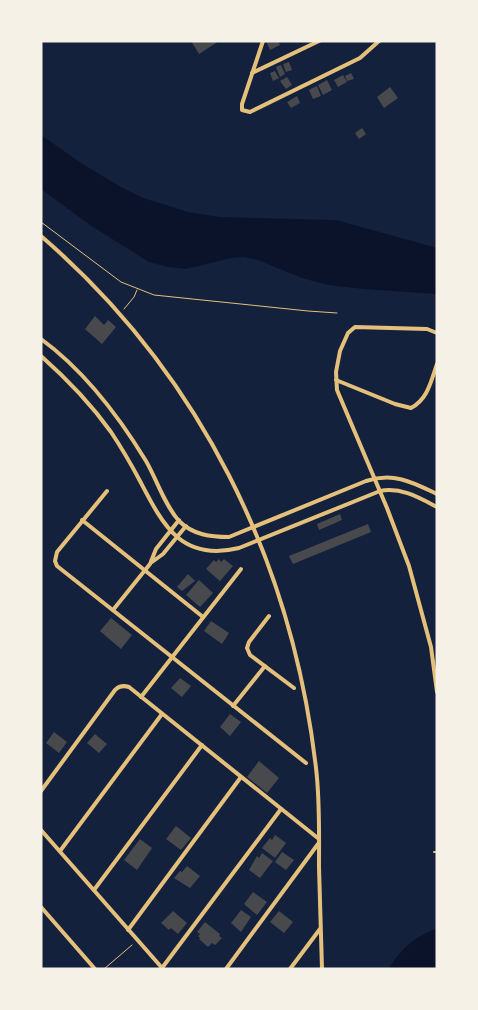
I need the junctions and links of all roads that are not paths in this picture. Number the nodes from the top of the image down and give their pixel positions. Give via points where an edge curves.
1 (263, 41) edge
2 (319, 41) edge
3 (379, 41) edge
4 (252, 73) junction
5 (41, 236) edge
6 (437, 334) edge
7 (41, 339) edge
8 (41, 356) edge
9 (437, 364) edge
10 (336, 380) junction
11 (374, 478) junction
12 (107, 490) dead end
13 (380, 491) junction
14 (437, 494) edge
15 (437, 507) edge
16 (82, 520) junction
17 (179, 520) junction
18 (186, 526) junction
19 (253, 528) junction
20 (170, 531) junction
21 (177, 537) junction
22 (258, 540) junction
23 (150, 564) junction
24 (241, 569) dead end
25 (145, 570) junction
26 (112, 610) junction
27 (269, 616) dead end
28 (203, 618) junction
29 (172, 658) junction
30 (265, 666) junction
31 (294, 688) dead end
32 (437, 692) edge
33 (141, 697) junction
34 (233, 706) junction
35 (162, 714) junction
36 (202, 746) junction
37 (306, 763) dead end
38 (241, 777) junction
39 (41, 791) edge
40 (282, 809) junction
41 (41, 830) edge
42 (319, 841) junction
43 (60, 851) junction
44 (94, 890) junction
45 (41, 908) edge
46 (321, 928) junction
47 (128, 930) junction
48 (95, 969) edge
49 (162, 969) edge
50 (226, 969) edge
51 (290, 969) edge
52 (322, 969) edge

1 - 4 street
2 - 4 street
3 - 4 street via 360,58 250,112 242,110 242,104
5 - 19 street via 120,313 183,394 227,470
6 - 10 street via 427,329 355,327 348,332 340,351
7 - 17 street via 100,395 147,462
8 - 20 street via 64,376 110,431
9 - 10 street via 427,393 410,408
10 - 11 street via 340,399
11 - 13 street
11 - 14 street via 398,478
11 - 19 street
12 - 16 street
13 - 15 street via 404,491
13 - 22 street
13 - 32 street via 416,590 431,647
16 - 25 street
16 - 26 street via 57,552 56,563
17 - 18 street
17 - 20 street
18 - 19 street via 194,532 214,537 229,537
18 - 21 street
19 - 22 street
20 - 21 street
20 - 23 street via 156,549
21 - 22 street via 210,552 225,552
21 - 23 street
22 - 42 street via 280,600 306,698 317,770
23 - 25 street
24 - 28 street
25 - 26 street
25 - 28 street
26 - 29 street
27 - 30 street via 247,648 250,655
28 - 29 street
29 - 33 street
29 - 34 street
30 - 31 street
30 - 34 street
33 - 35 street
33 - 39 street via 129,687 115,690
34 - 37 street
35 - 36 street
35 - 43 street
36 - 38 street
36 - 44 street
38 - 40 street
38 - 47 street
40 - 42 street
40 - 49 street
41 - 43 street
42 - 46 street
42 - 50 street
43 - 44 street
44 - 47 street
45 - 48 street
46 - 51 street
46 - 52 street
47 - 49 street

